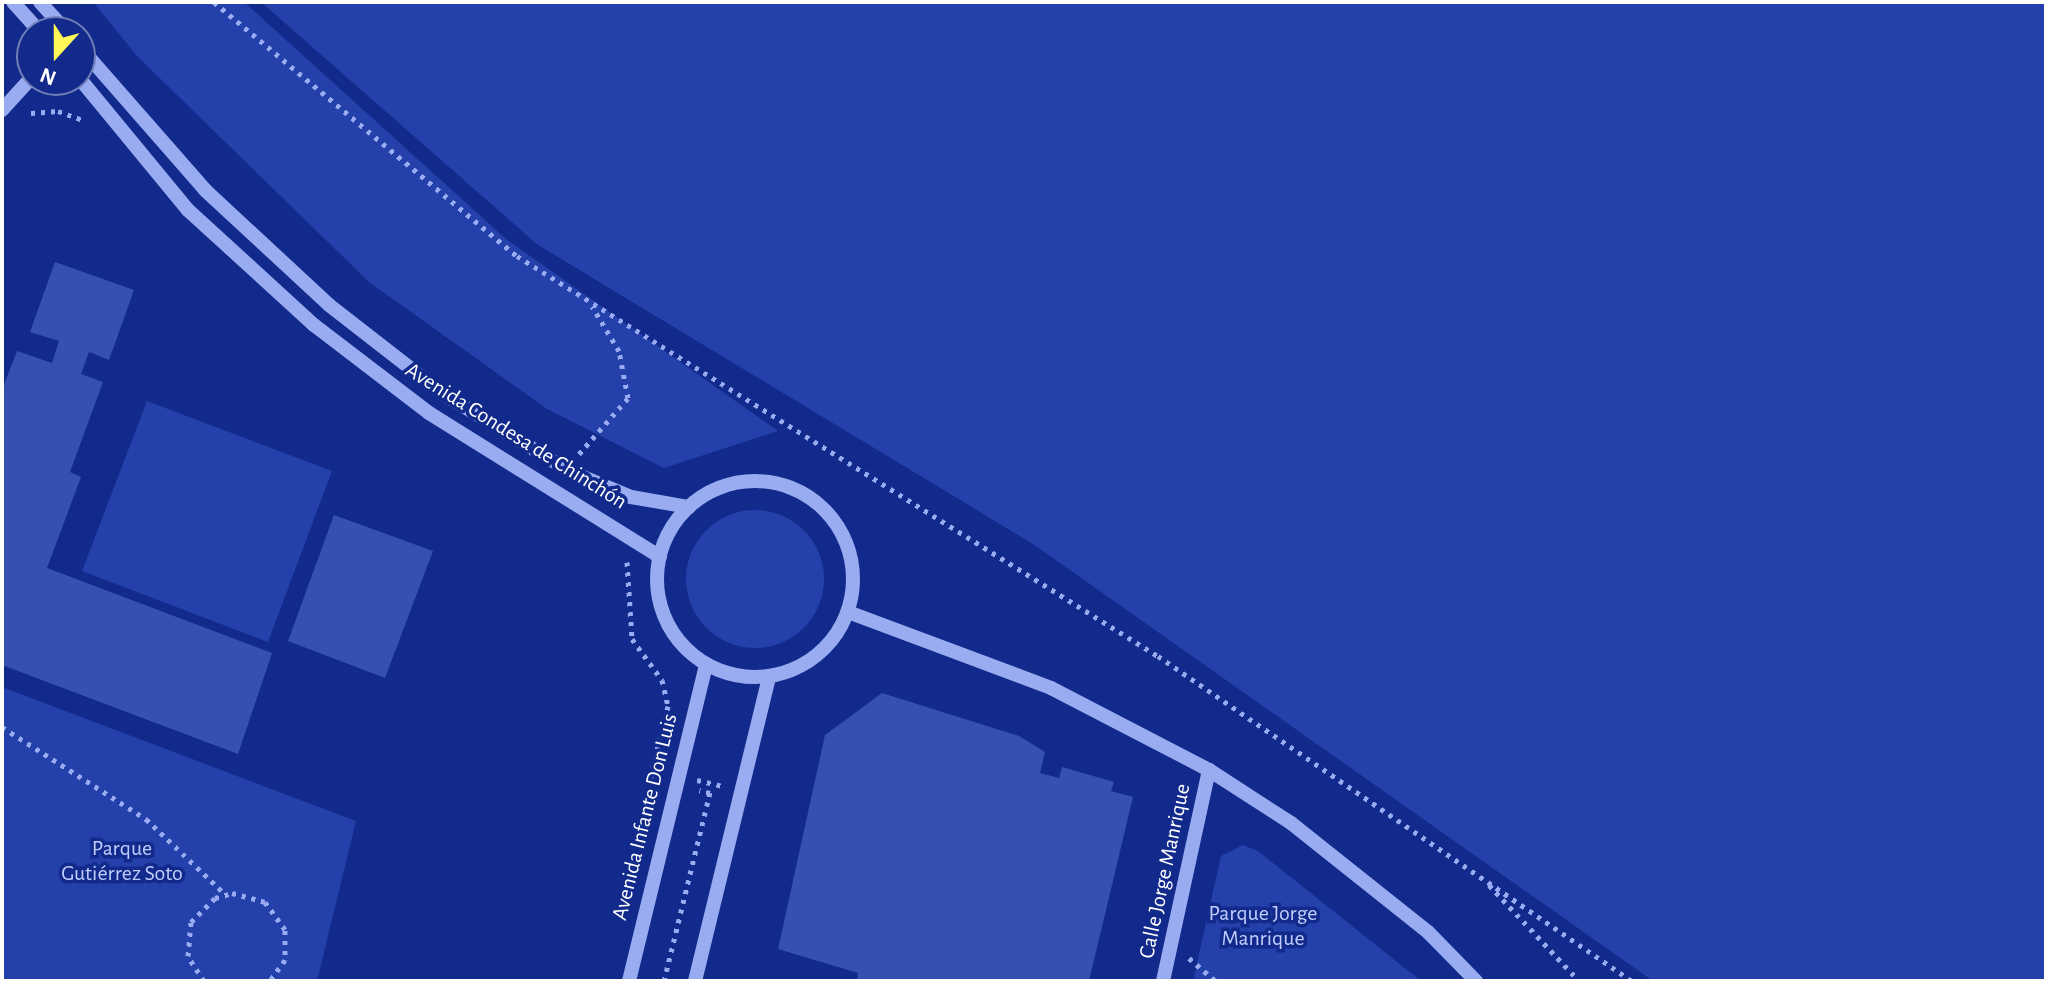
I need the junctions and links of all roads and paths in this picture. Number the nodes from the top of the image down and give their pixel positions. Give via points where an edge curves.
1 (214, 2) edge
2 (96, 65) edge
3 (16, 95) edge
4 (94, 96) edge
5 (2, 110) edge
6 (21, 117) dead end
7 (92, 126) dead end
8 (591, 303) junction
9 (571, 472) junction
10 (689, 507) junction
11 (619, 549) dead end
12 (660, 557) junction
13 (848, 612) junction
14 (706, 664) junction
15 (769, 677) junction
16 (2, 727) edge
17 (1209, 770) junction
18 (675, 780) junction
19 (741, 790) junction
20 (1484, 880) junction
21 (226, 895) junction
22 (1172, 942) junction
23 (204, 981) edge
24 (270, 981) edge
25 (629, 981) edge
26 (664, 981) edge
27 (695, 981) edge
28 (1163, 981) edge
29 (1215, 981) edge
30 (1476, 981) edge
31 (1579, 981) edge
32 (1632, 981) edge

1 - 8 path via 517,256
2 - 9 street, Avenida Condesa de Chinchón via 205,190 329,305 442,393
3 - 5 street
4 - 12 street, Avenida Condesa de Chinchón via 188,210 314,325 429,413
6 - 7 path via 58,111
8 - 9 path via 619,351 628,398
8 - 20 path via 1158,656
9 - 10 street, Avenida Condesa de Chinchón via 631,497
10 - 12 street
10 - 13 street via 740,482 797,490 821,506 851,555
11 - 18 path via 629,566 632,639 662,680 668,706 650,778
12 - 14 street via 657,581 670,629
13 - 15 street via 818,655
13 - 17 street via 1051,688
14 - 15 street via 736,676
14 - 18 street, Avenida Infante Don Luis
15 - 19 street
16 - 21 path via 146,819
17 - 22 street, Calle Jorge Manrique
17 - 30 street via 1291,823 1428,932
18 - 19 path
18 - 25 street, Avenida Infante Don Luis
18 - 26 path via 710,793
19 - 27 street
20 - 31 path
20 - 32 path
21 - 23 path via 201,908 186,938
21 - 24 path via 249,895 278,914 287,945
22 - 28 street, Calle Jorge Manrique
22 - 29 path

